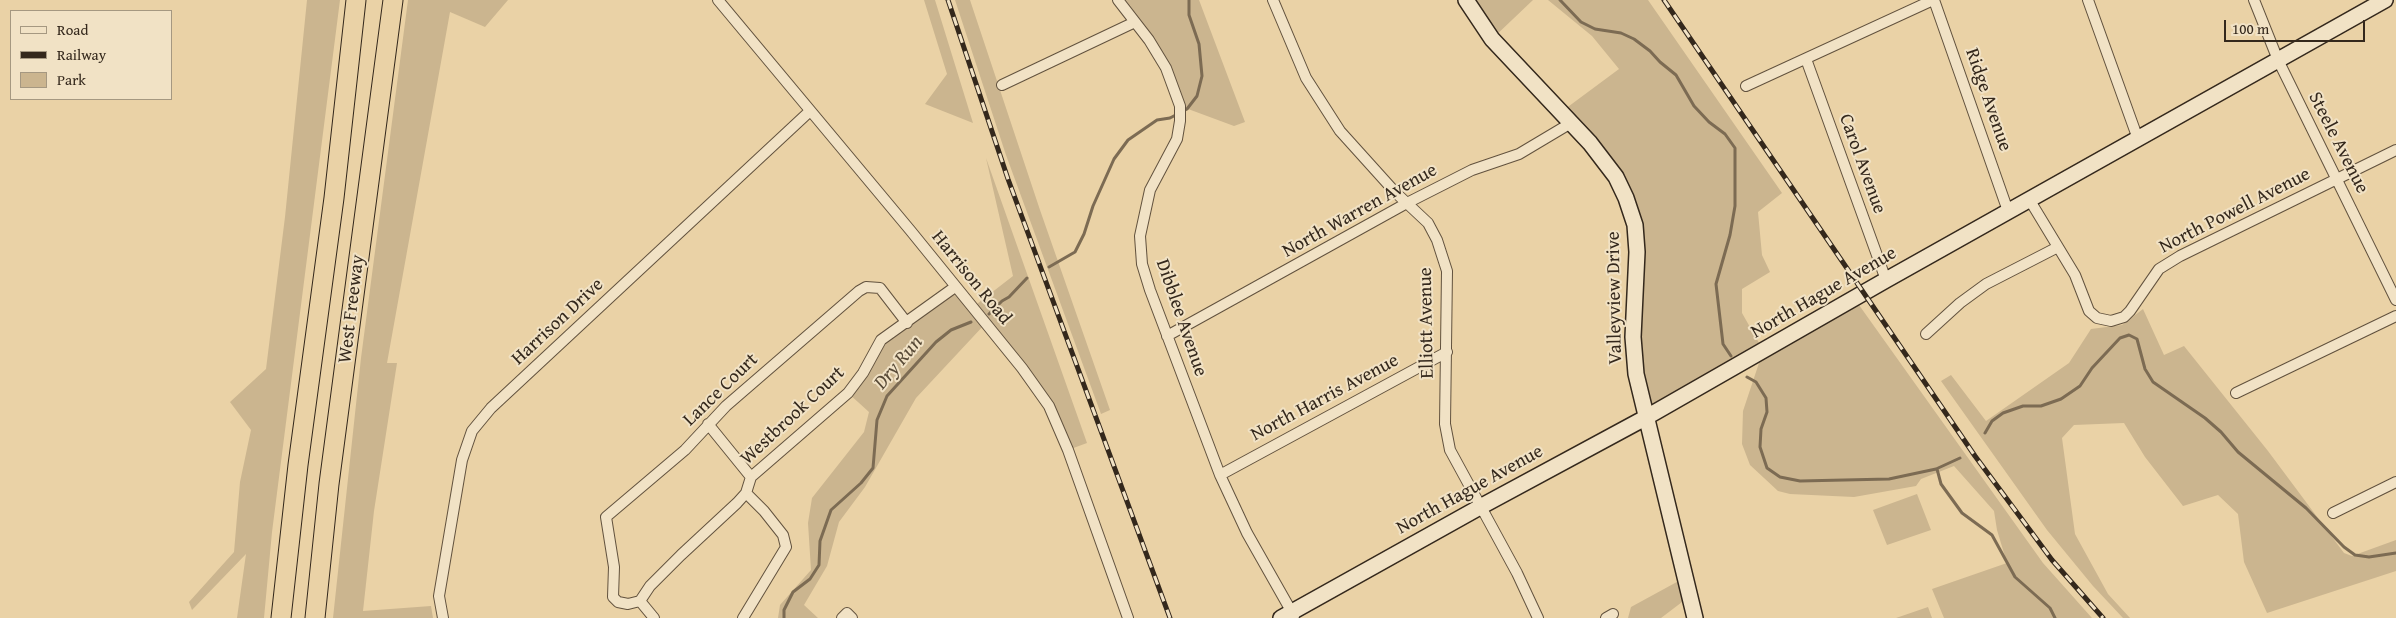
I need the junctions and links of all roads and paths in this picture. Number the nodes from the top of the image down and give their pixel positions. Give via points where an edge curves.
1 (356, 0) edge
2 (361, 0) edge
3 (393, 0) edge
4 (718, 0) edge
5 (1118, 0) edge
6 (1273, 0) edge
7 (1466, 0) edge
8 (1934, 0) edge
9 (2088, 0) edge
10 (2254, 0) edge
11 (2385, 0) edge
12 (1135, 22) junction
13 (1806, 59) junction
14 (2278, 60) junction
15 (1002, 85) dead end
16 (1746, 86) dead end
17 (347, 96) junction
18 (810, 112) junction
19 (1571, 123) junction
20 (2138, 139) junction
21 (2396, 150) edge
22 (2337, 179) junction
23 (2029, 199) junction
24 (1407, 203) junction
25 (2008, 211) junction
26 (2058, 247) junction
27 (1886, 280) junction
28 (955, 287) junction
29 (2396, 300) edge
30 (2396, 316) edge
31 (907, 323) junction
32 (1926, 334) dead end
33 (1168, 336) junction
34 (1447, 352) junction
35 (2236, 393) dead end
36 (1645, 418) junction
37 (708, 424) junction
38 (1220, 475) junction
39 (752, 477) junction
40 (2396, 482) edge
41 (746, 493) junction
42 (1480, 507) junction
43 (2334, 512) dead end
44 (640, 601) junction
45 (1289, 616) edge
46 (281, 618) edge
47 (317, 618) edge
48 (443, 618) edge
49 (654, 618) edge
50 (743, 618) edge
51 (1128, 618) edge
52 (1538, 618) edge
53 (1696, 618) edge

1 - 17 highway, West Freeway
2 - 17 highway
3 - 47 highway, West Freeway via 330,474
4 - 18 street, Harrison Road
5 - 12 street, Dibblee Avenue
6 - 24 street, Elliott Avenue via 1306,78 1323,106 1356,151
7 - 19 main road, Valleyview Drive via 1492,39
8 - 13 street
8 - 25 street, Ridge Avenue
9 - 20 street
10 - 14 street, Steele Avenue
11 - 14 main road, North Hague Avenue
12 - 15 street
12 - 33 street, Dibblee Avenue via 1166,68 1180,106 1177,139 1150,190 1140,236 1142,264
13 - 16 street
13 - 27 street, Carol Avenue
14 - 20 main road, North Hague Avenue
14 - 22 street, Steele Avenue
17 - 46 highway, West Freeway
18 - 28 street, Harrison Road
18 - 48 street, Harrison Drive via 491,408 472,431 462,460 439,596
19 - 24 street, North Warren Avenue via 1519,154 1472,170
19 - 36 main road, Valleyview Drive via 1616,177 1633,216 1638,252 1634,346
20 - 23 main road, North Hague Avenue
21 - 22 street, North Powell Avenue
22 - 26 street, North Powell Avenue via 2159,269 2130,311 2119,319 2107,321 2089,311 2075,275
22 - 29 street, Steele Avenue
23 - 25 main road, North Hague Avenue
23 - 26 street
24 - 33 street, North Warren Avenue
24 - 34 street, Elliott Avenue via 1428,223 1447,271
25 - 27 main road, North Hague Avenue
26 - 32 street via 1986,284
27 - 36 main road, North Hague Avenue
28 - 31 street, Westbrook Court
28 - 51 street, Harrison Road via 1049,406
30 - 35 street
31 - 37 street, Lance Court via 880,288 866,287
31 - 39 street, Westbrook Court via 881,340 848,393
33 - 38 street, Dibblee Avenue
34 - 38 street, North Harris Avenue
34 - 42 street, Elliott Avenue via 1447,438 1455,462
36 - 42 main road, North Hague Avenue
36 - 53 main road, Valleyview Drive
37 - 39 street
37 - 44 street, Lance Court via 685,450 606,516 614,567 613,596 618,602 628,604
38 - 45 street, Dibblee Avenue
39 - 41 street, Westbrook Court
40 - 43 street
41 - 44 street, Westbrook Court via 650,586
41 - 50 street via 779,530 786,547
42 - 45 main road, North Hague Avenue
42 - 52 street, Elliott Avenue
44 - 49 street

